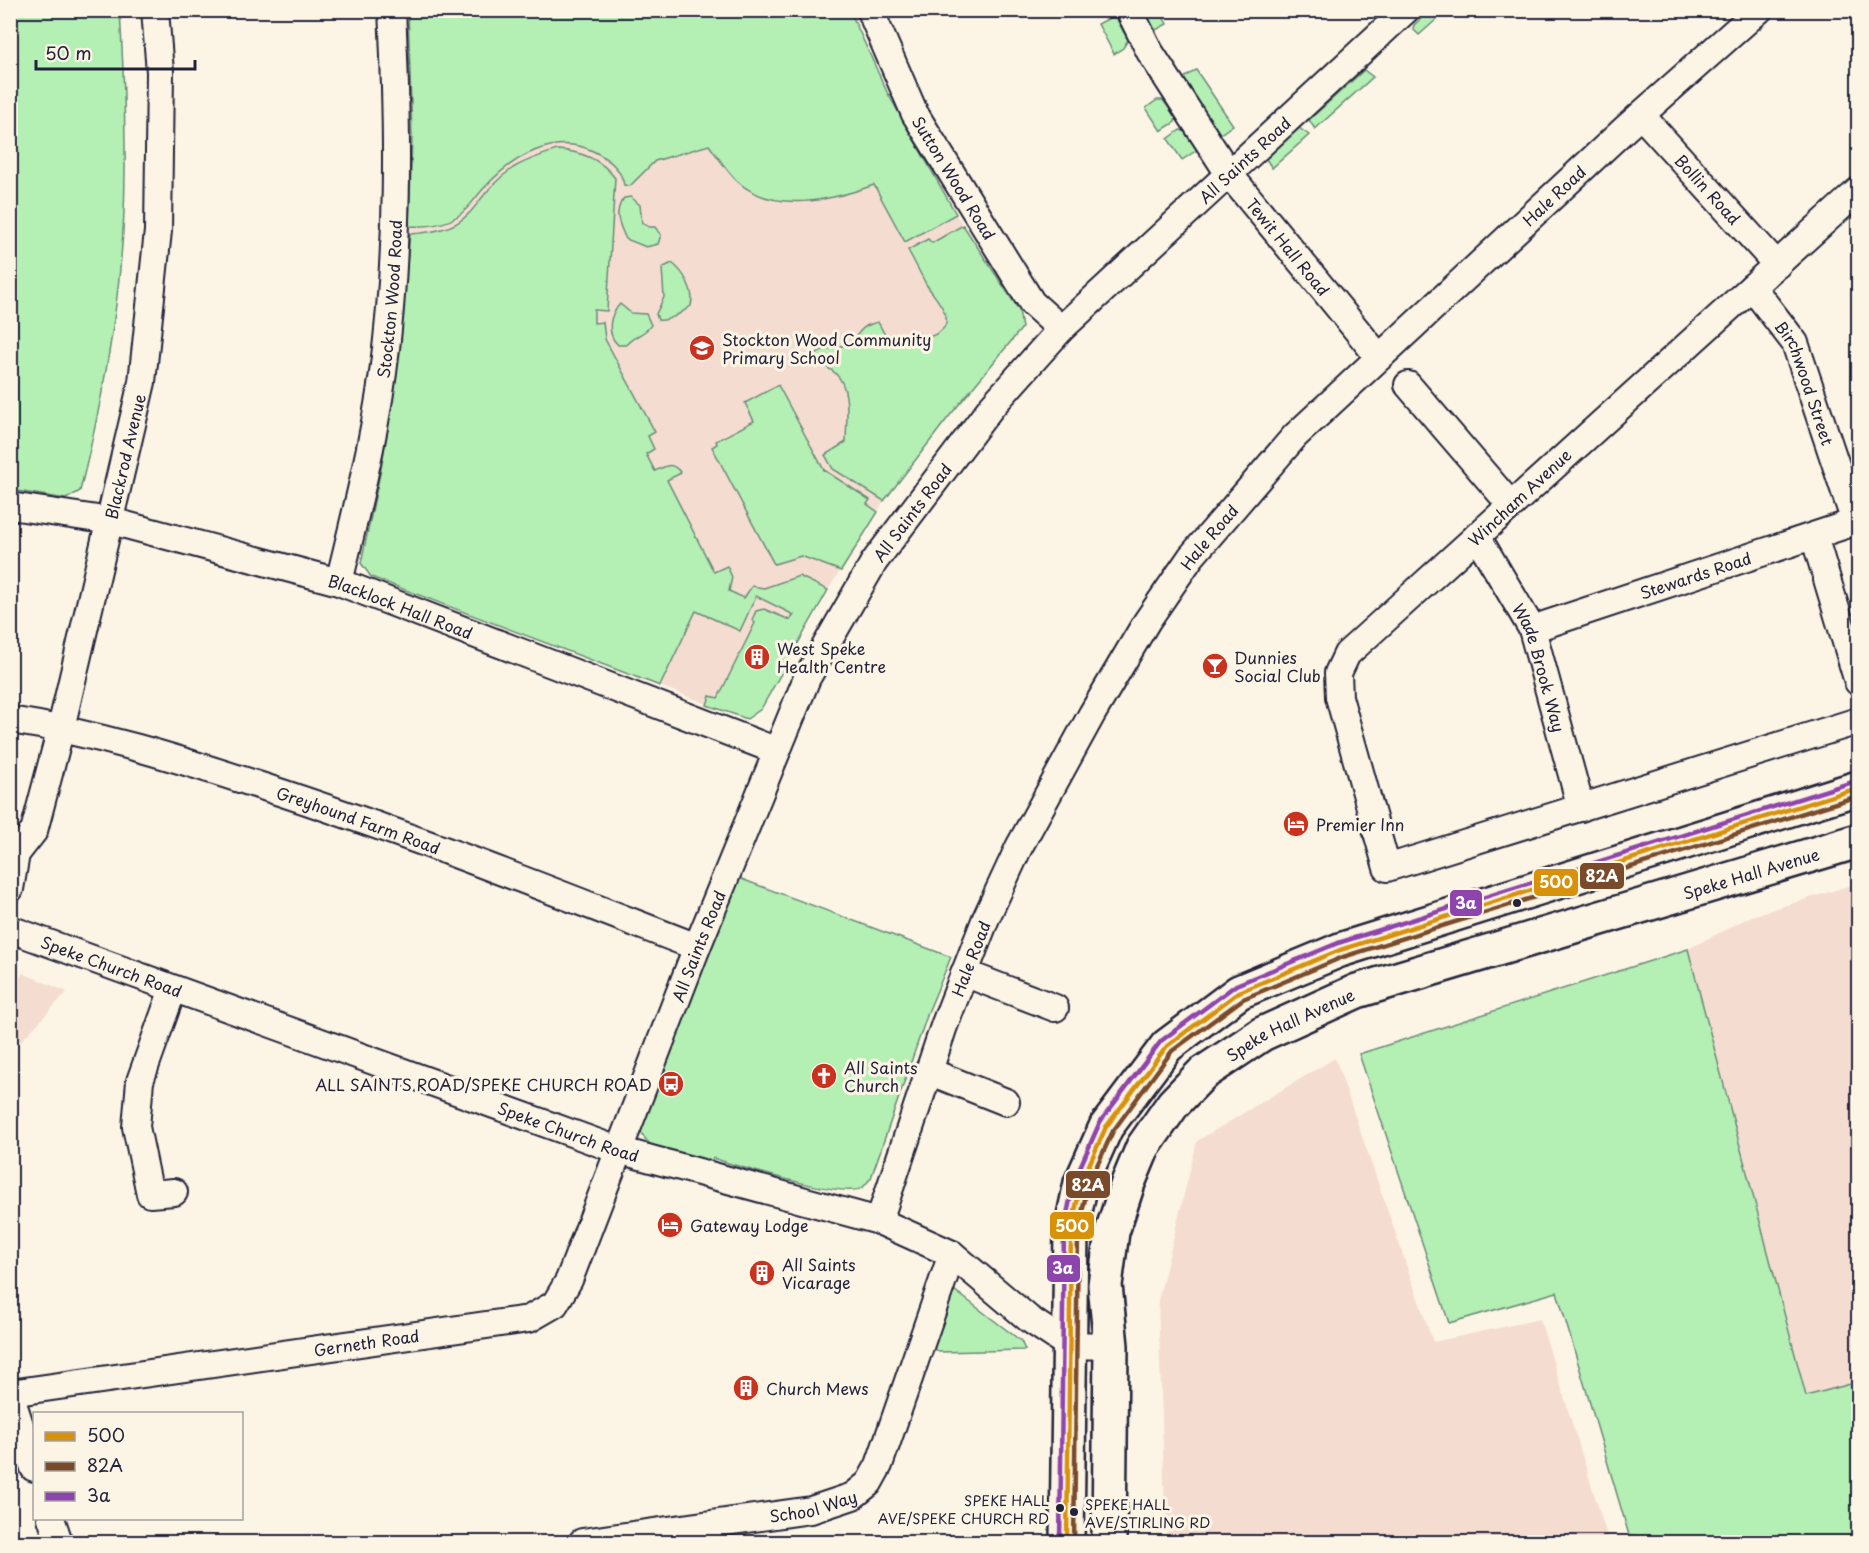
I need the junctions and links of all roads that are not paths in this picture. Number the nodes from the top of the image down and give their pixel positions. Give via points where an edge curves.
1 (154, 10) edge
2 (392, 10) edge
3 (870, 10) edge
4 (1129, 10) edge
5 (1406, 10) edge
6 (1759, 10) edge
7 (1641, 115) junction
8 (1228, 174) junction
9 (1858, 191) edge
10 (1777, 265) junction
11 (1752, 286) junction
12 (1061, 329) junction
13 (1378, 356) junction
14 (1408, 385) dead end
15 (1510, 504) junction
16 (10, 506) edge
17 (111, 521) junction
18 (1857, 522) edge
19 (1476, 536) junction
20 (1814, 536) junction
21 (339, 582) junction
22 (1532, 629) junction
23 (1858, 682) edge
24 (10, 720) edge
25 (1858, 721) edge
26 (61, 728) junction
27 (777, 751) junction
28 (1858, 788) edge
29 (1581, 808) junction
30 (1858, 840) edge
31 (10, 889) edge
32 (10, 929) edge
33 (697, 947) junction
34 (964, 973) junction
35 (1381, 984) junction
36 (173, 989) junction
37 (1054, 1008) dead end
38 (1197, 1024) junction
39 (928, 1071) junction
40 (1006, 1102) dead end
41 (618, 1150) junction
42 (174, 1192) dead end
43 (879, 1221) junction
44 (952, 1254) junction
45 (1068, 1345) junction
46 (1111, 1346) junction
47 (10, 1393) edge
48 (33, 1465) edge
49 (52, 1520) edge
50 (59, 1542) edge
51 (582, 1542) edge
52 (1067, 1542) edge
53 (1109, 1542) edge

1 - 17 street, Blackrod Avenue via 160,72 158,231 142,382
2 - 21 street, Stockton Wood Road via 396,237 383,373 365,478
3 - 12 street, Sutton Wood Road via 915,114 1032,303
4 - 8 street, Tewit Hall Road via 1150,52
5 - 8 street, All Saints Road
6 - 7 street, Hale Road
7 - 10 street, Bollin Road
7 - 13 street, Hale Road
8 - 12 street, All Saints Road
8 - 13 street, Tewit Hall Road
9 - 10 street, Wincham Avenue
10 - 11 street, Wincham Avenue
11 - 15 street, Wincham Avenue
11 - 18 street, Birchwood Street via 1795,343
12 - 27 street, All Saints Road via 992,405 874,562 807,678
13 - 34 street, Hale Road via 1295,436 1234,506 1191,557 1148,621 1019,847
14 - 15 street
15 - 19 street, Wincham Avenue
16 - 17 street, Blacklock Hall Road
17 - 21 street, Blacklock Hall Road
17 - 26 street, Blackrod Avenue
18 - 20 street, Stewards Road
19 - 22 street, Wade Brook Way
19 - 29 street, Wincham Avenue via 1347,654 1338,673 1339,697 1387,868
20 - 22 street, Stewards Road
20 - 23 street
21 - 27 street, Blacklock Hall Road
22 - 29 street, Wade Brook Way
24 - 26 street, Greyhound Farm Road
25 - 29 street
26 - 31 street, Blackrod Avenue via 34,831 16,854
26 - 33 street, Greyhound Farm Road via 209,769 324,807
27 - 33 street, All Saints Road
28 - 38 street via 1340,950 1239,992
30 - 35 street, Speke Hall Avenue
32 - 36 street, Speke Church Road
33 - 41 street, All Saints Road
34 - 37 street
34 - 39 street, Hale Road
35 - 38 street via 1329,981 1222,1037 1211,1035
35 - 46 street, Speke Hall Avenue via 1262,1034 1202,1074 1173,1104 1143,1148 1112,1232 1105,1285
36 - 41 street, Speke Church Road
36 - 42 street via 140,1081 136,1126 150,1194
38 - 45 street via 1167,1046 1107,1127 1081,1183 1071,1230
39 - 40 street
39 - 43 street, Hale Road
41 - 43 street, Speke Church Road
41 - 47 street, Gerneth Road via 569,1280 555,1304 529,1319
43 - 44 street, Speke Church Road
44 - 45 street, Speke Church Road via 1029,1319
44 - 51 street, School Way via 879,1465 869,1483 853,1496 811,1510
45 - 46 street
45 - 52 street
46 - 53 street, Speke Hall Avenue
47 - 48 street
49 - 50 street

